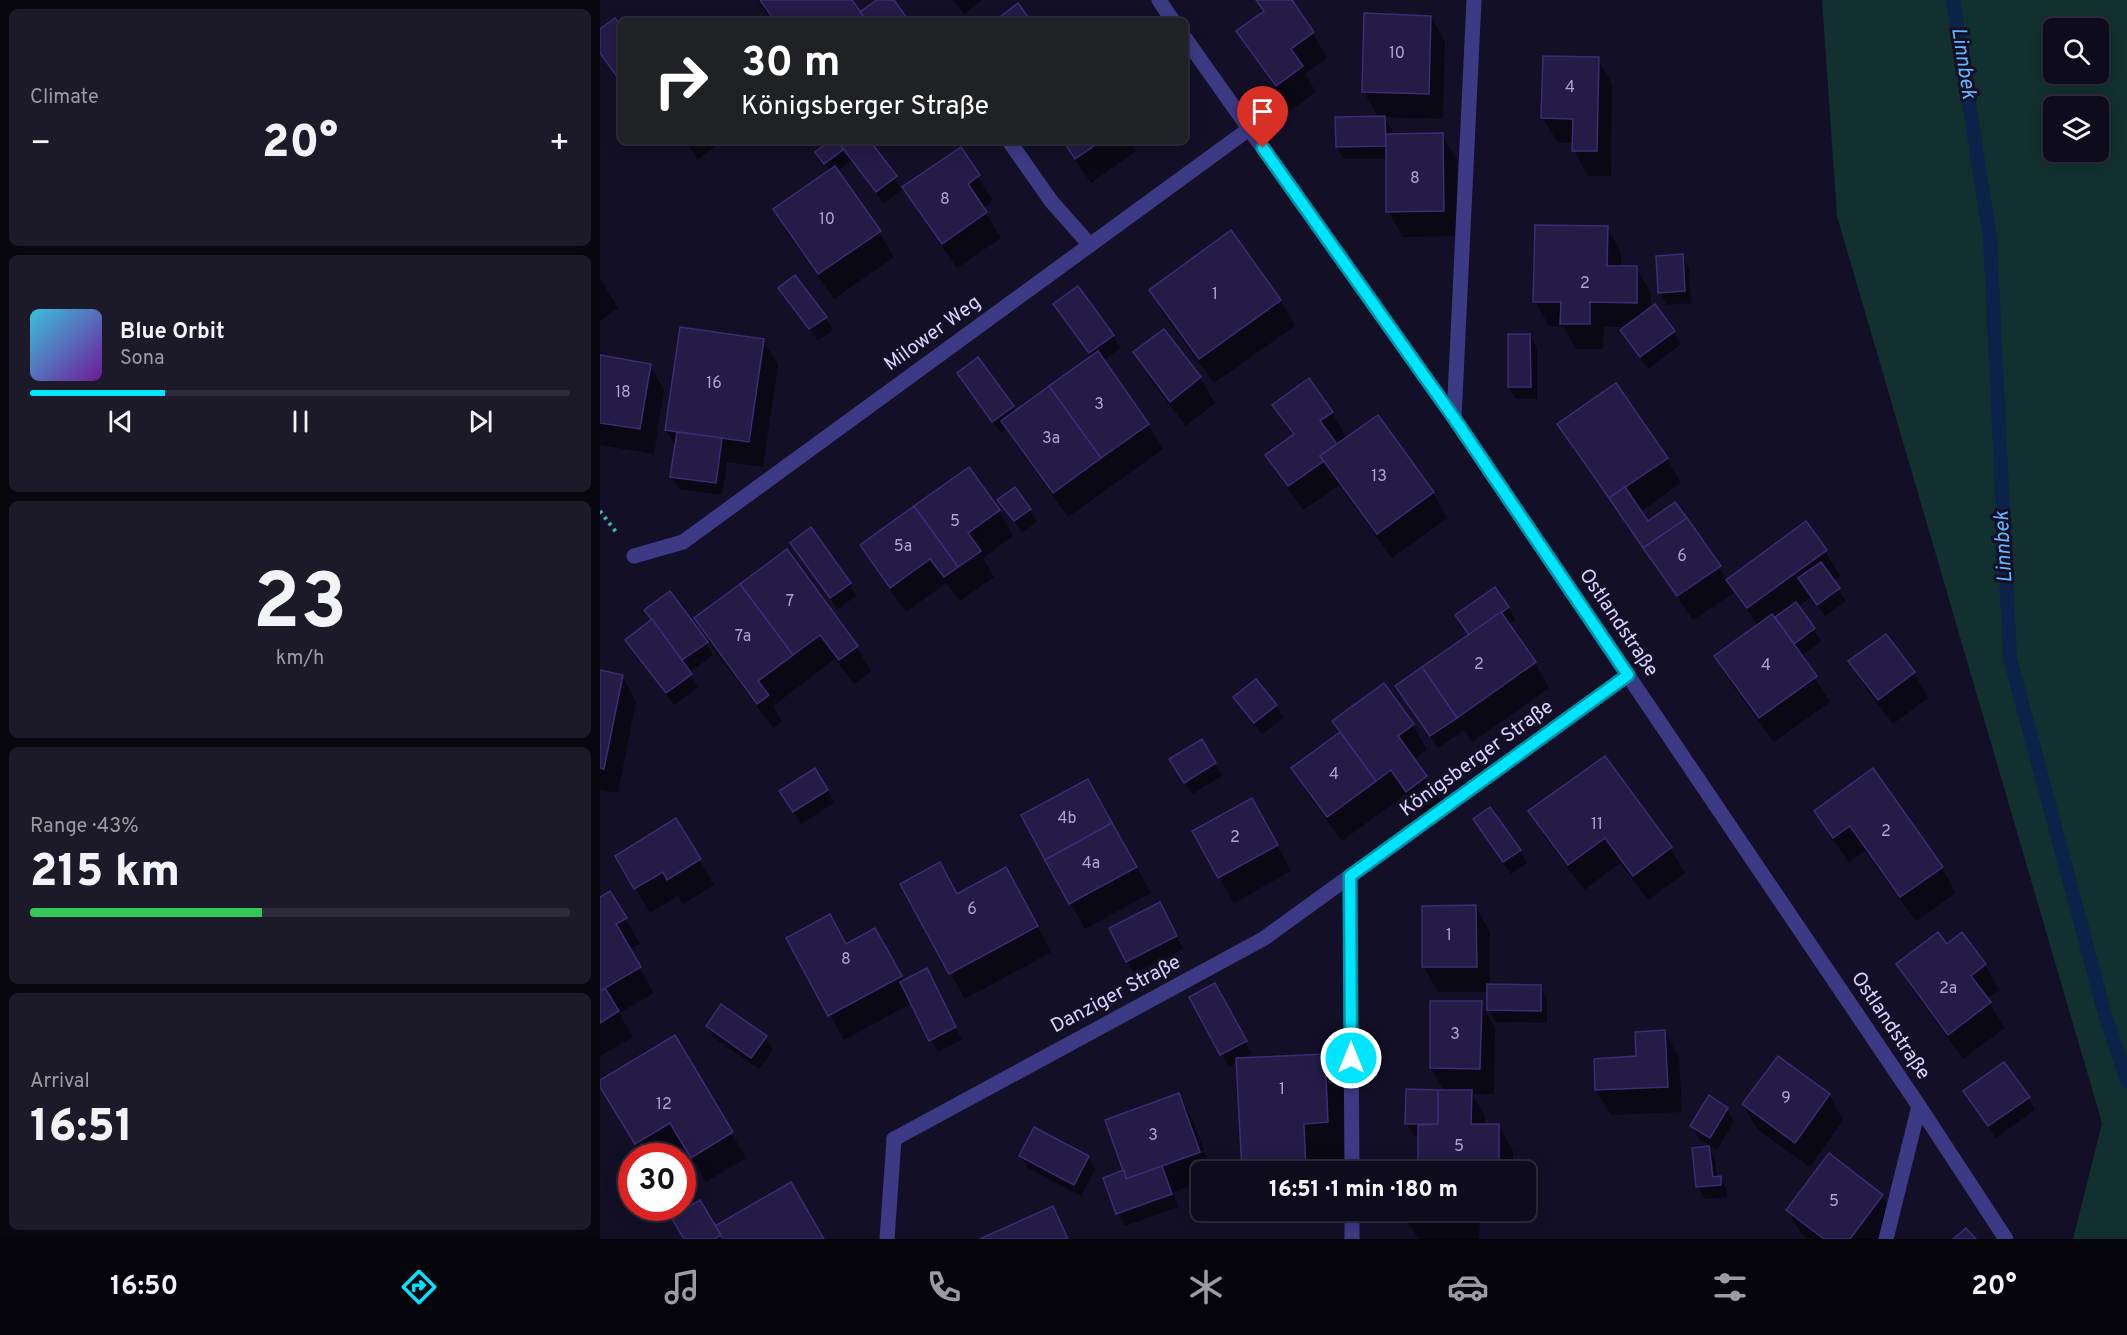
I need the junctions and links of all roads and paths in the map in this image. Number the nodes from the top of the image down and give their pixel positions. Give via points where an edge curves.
1 (1159, 0) edge
2 (1474, 0) edge
3 (1171, 18) edge
4 (1188, 42) edge
5 (1249, 129) junction
6 (1011, 144) edge
7 (1090, 245) junction
8 (1454, 418) junction
9 (634, 556) dead end
10 (1628, 675) junction
11 (1350, 876) junction
12 (1919, 1106) junction
13 (1352, 1161) edge
14 (1352, 1221) edge
15 (887, 1239) edge
16 (1352, 1239) edge
17 (1886, 1239) edge
18 (2006, 1239) edge

1 - 3 street
2 - 8 street
4 - 5 street, Ostlandstraße
5 - 7 street, Milower Weg
5 - 8 street, Ostlandstraße
6 - 7 street via 1051,201
7 - 9 street, Milower Weg via 683,542
8 - 10 street, Ostlandstraße
10 - 11 street, Königsberger Straße
10 - 12 street, Ostlandstraße
11 - 13 street
11 - 15 street, Danziger Straße via 1263,939 894,1139
12 - 17 street
12 - 18 street, Ostlandstraße
14 - 16 street

